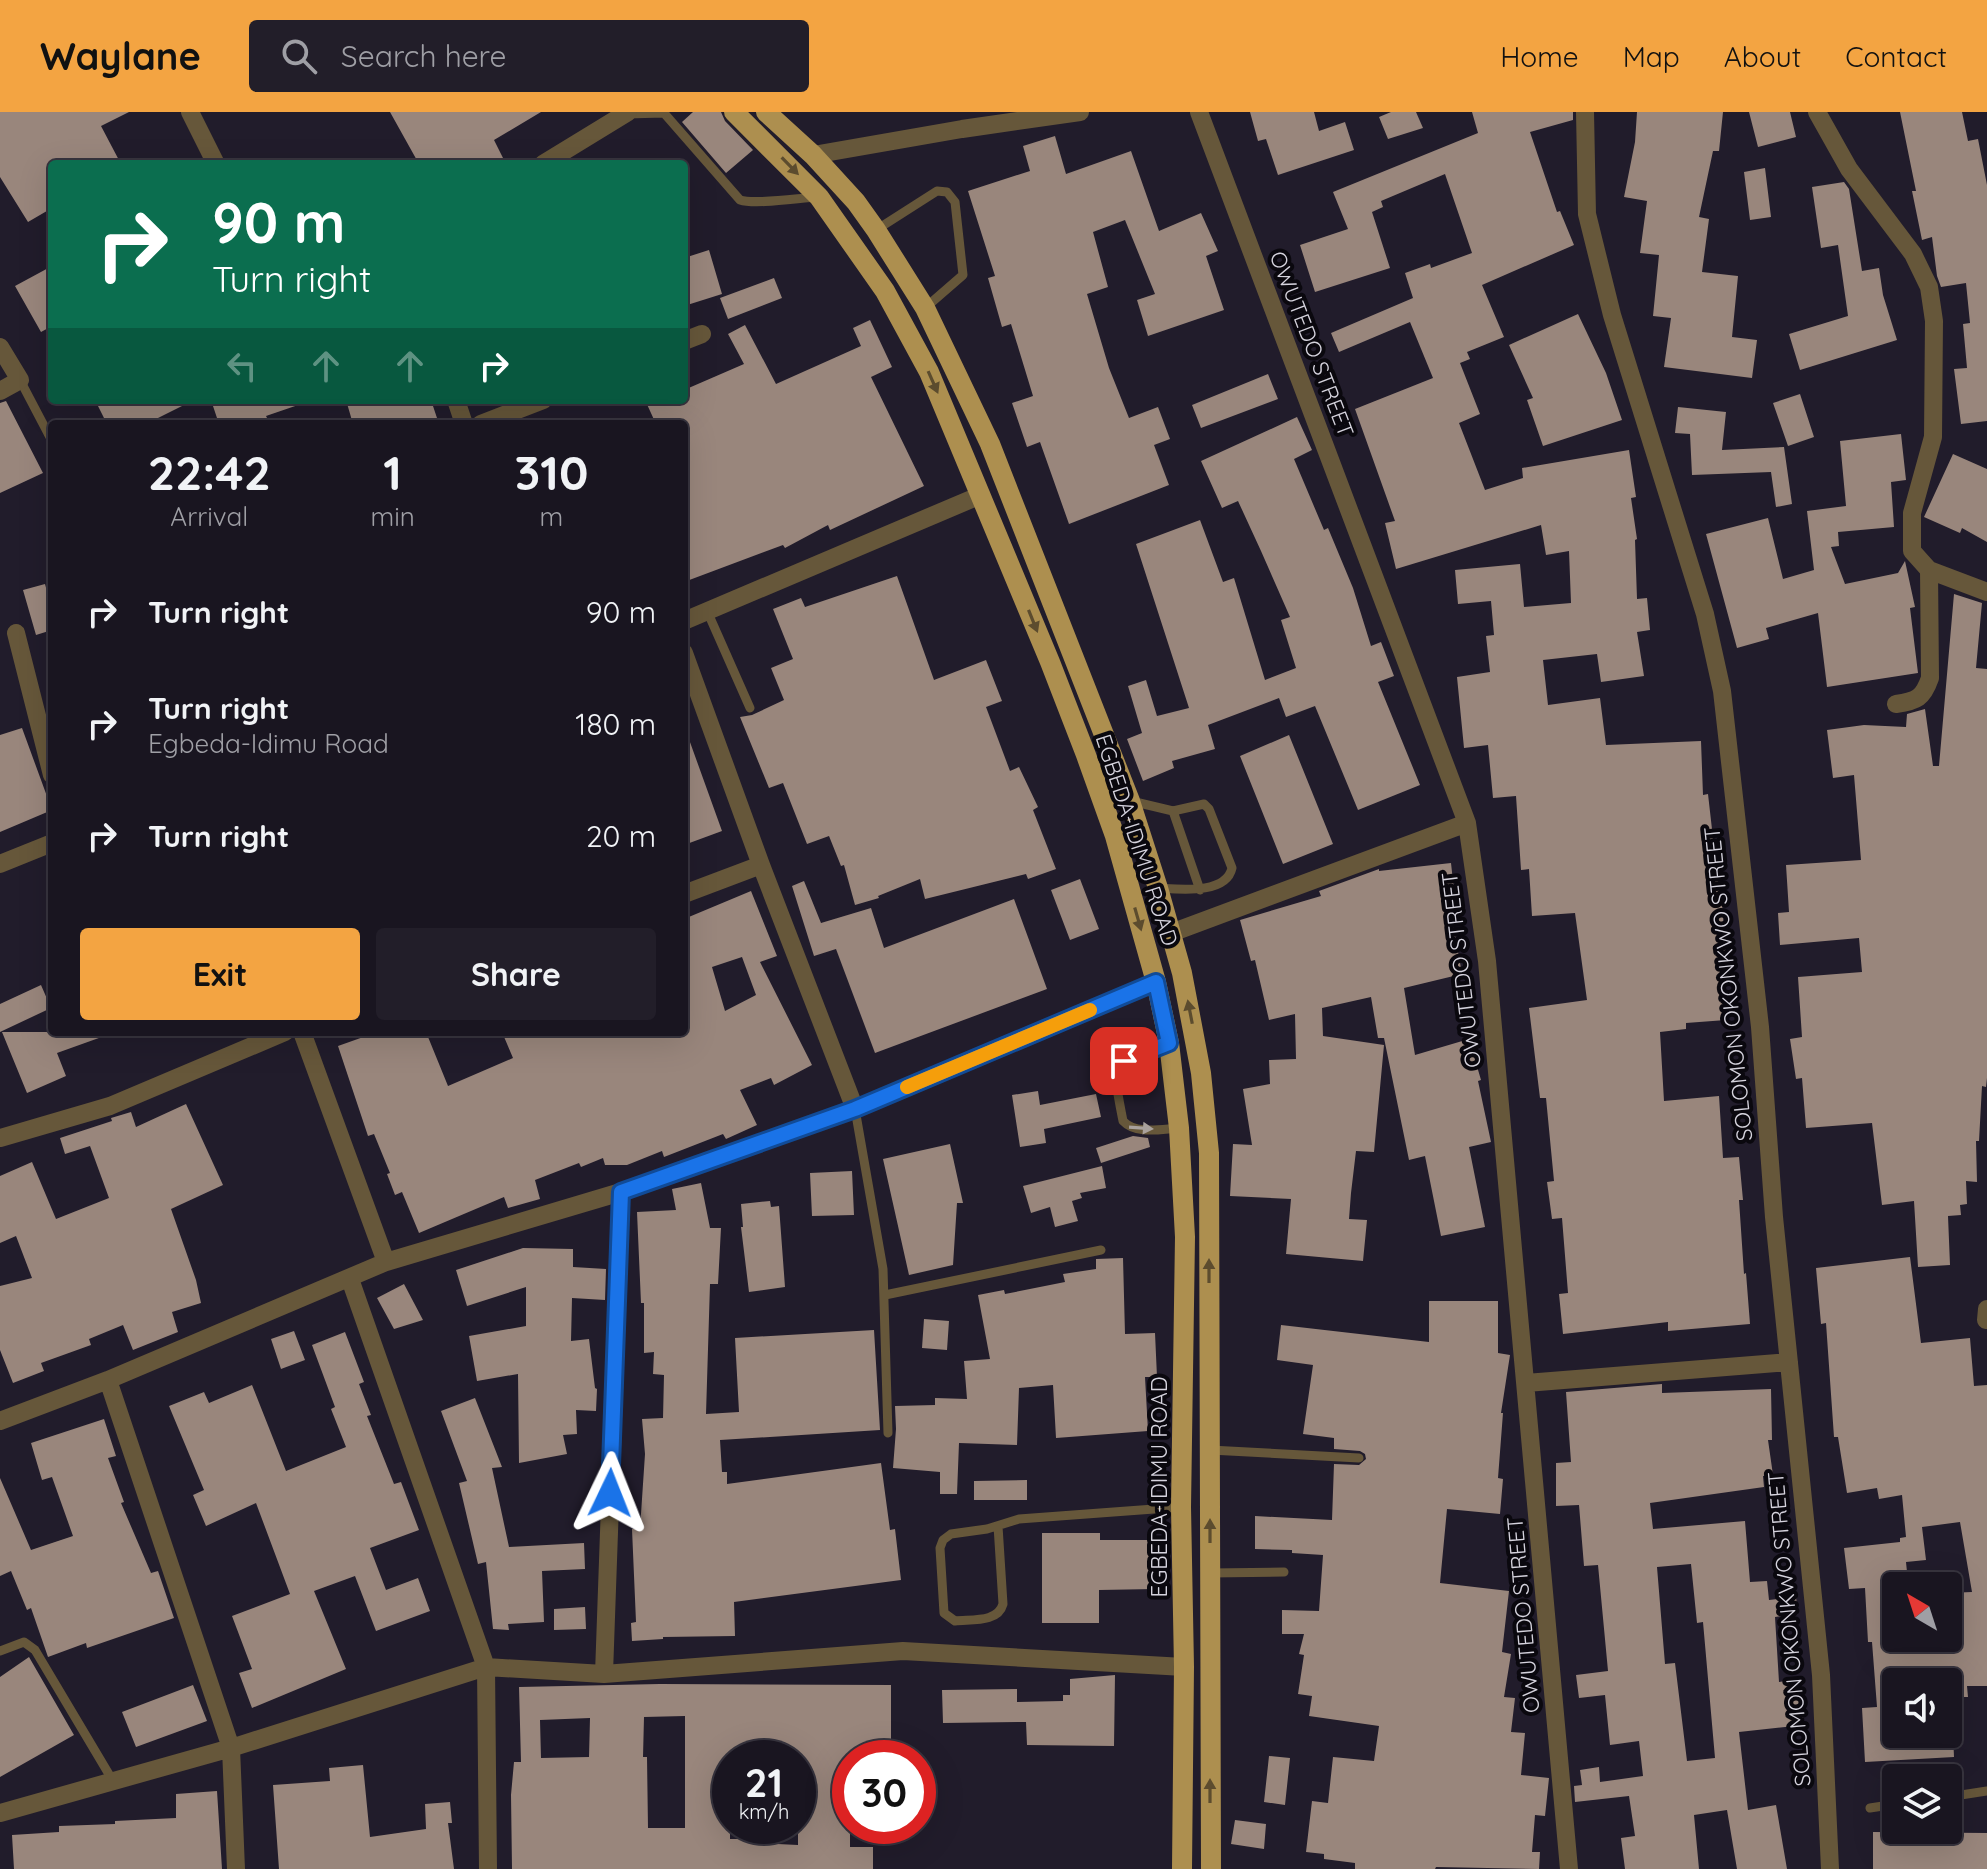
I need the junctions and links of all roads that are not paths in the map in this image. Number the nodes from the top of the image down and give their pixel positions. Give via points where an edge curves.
1 (190, 112) edge
2 (665, 112) edge
3 (734, 112) edge
4 (766, 112) edge
5 (1080, 112) edge
6 (1199, 112) edge
7 (1585, 112) edge
8 (1817, 112) edge
9 (627, 113) edge
10 (962, 120) edge
11 (813, 155) junction
12 (214, 160) edge
13 (550, 160) edge
14 (819, 197) junction
15 (876, 230) junction
16 (925, 308) junction
17 (0, 347) edge
18 (20, 380) junction
19 (0, 391) edge
20 (533, 404) edge
21 (491, 420) edge
22 (48, 433) edge
23 (981, 495) junction
24 (1929, 570) junction
25 (1987, 592) edge
26 (708, 613) junction
27 (688, 620) edge
28 (16, 633) dead end
29 (688, 664) edge
30 (1896, 704) dead end
31 (750, 708) dead end
32 (48, 759) edge
33 (1130, 801) junction
34 (1173, 811) junction
35 (1467, 823) junction
36 (48, 845) edge
37 (0, 864) edge
38 (761, 865) junction
39 (1158, 888) junction
40 (1200, 890) junction
41 (688, 892) edge
42 (1171, 933) junction
43 (1156, 982) junction
44 (276, 1036) edge
45 (303, 1036) edge
46 (1169, 1043) junction
47 (855, 1109) junction
48 (1179, 1128) junction
49 (0, 1138) edge
50 (621, 1192) junction
51 (1101, 1250) dead end
52 (386, 1262) junction
53 (350, 1279) junction
54 (885, 1295) junction
55 (1987, 1309) edge
56 (1986, 1320) edge
57 (1789, 1362) junction
58 (108, 1380) junction
59 (1526, 1383) junction
60 (0, 1421) edge
61 (888, 1433) dead end
62 (1210, 1450) junction
63 (1359, 1458) dead end
64 (1181, 1507) junction
65 (998, 1526) junction
66 (1284, 1572) dead end
67 (1210, 1573) junction
68 (0, 1651) edge
69 (486, 1667) junction
70 (1184, 1667) junction
71 (604, 1674) junction
72 (231, 1748) junction
73 (113, 1781) junction
74 (1987, 1791) edge
75 (1962, 1795) edge
76 (1882, 1806) edge
77 (1870, 1808) dead end
78 (0, 1813) edge
79 (236, 1869) edge
80 (488, 1869) edge
81 (1182, 1869) edge
82 (1211, 1869) edge
83 (1569, 1869) edge
84 (1830, 1869) edge

1 - 12 street
2 - 9 lane
2 - 14 lane via 740,200 751,204
3 -> 14 main road, EGBEDA-IDIMU ROAD
4 - 11 main road, EGBEDA-IDIMU ROAD
5 - 10 street
6 - 35 street, OWUTEDO STREET
7 - 57 street, SOLOMON OKONKWO STREET via 1587,214 1612,315 1705,614 1722,691 1760,1027
8 - 24 street via 1849,169 1913,254 1929,287 1934,321 1933,437 1912,513 1912,551
9 - 13 street
10 - 11 street
11 - 15 main road, EGBEDA-IDIMU ROAD
14 -> 23 main road, EGBEDA-IDIMU ROAD via 885,291 929,372
15 - 16 main road, EGBEDA-IDIMU ROAD
15 - 16 lane via 937,191 947,192 955,202 963,275
16 - 33 main road, EGBEDA-IDIMU ROAD via 990,444
17 - 18 street
18 - 19 street
18 - 22 lane
20 - 21 street
23 - 26 street
23 -> 43 main road, EGBEDA-IDIMU ROAD via 1086,755
24 - 25 street
24 - 30 street via 1930,678 1915,701
26 - 27 street
26 - 31 lane
28 - 32 street
29 - 38 street
33 - 34 lane
33 - 39 main road, EGBEDA-IDIMU ROAD
34 - 40 lane
34 - 40 lane via 1204,804 1232,868 1226,880
35 - 42 street
35 - 59 street, OWUTEDO STREET via 1487,961
36 - 37 street
38 - 41 street
38 - 47 street
39 - 40 lane
39 - 42 main road, EGBEDA-IDIMU ROAD
62 -> 42 main road, EGBEDA-IDIMU ROAD via 1209,1153 1201,1073
43 - 46 main road, EGBEDA-IDIMU ROAD
43 - 47 street
44 - 49 street via 110,1106
45 - 52 street
46 - 48 main road, EGBEDA-IDIMU ROAD
46 -> 48 lane via 1124,1061 1114,1076 1127,1126
47 - 50 street
47 - 54 lane
48 - 64 main road, EGBEDA-IDIMU ROAD via 1185,1237
50 - 52 street
50 - 71 street
51 - 54 lane
52 - 53 street
53 - 58 street
53 - 69 street
54 - 61 lane
55 - 56 street
57 - 59 street
57 - 84 street, SOLOMON OKONKWO STREET via 1821,1675
58 - 60 street
58 - 72 street
59 - 83 street, OWUTEDO STREET
62 - 63 lane
67 -> 62 main road, EGBEDA-IDIMU ROAD
64 - 65 lane via 1019,1519
64 - 70 main road, EGBEDA-IDIMU ROAD
65 - 65 lane via 943,1540 944,1613 949,1619 995,1617 1001,1612
66 - 67 lane
82 -> 67 main road, EGBEDA-IDIMU ROAD
68 - 73 lane via 24,1642 35,1650
69 - 71 street
69 - 72 street
69 - 80 street
70 - 71 street via 903,1651
70 - 81 main road, EGBEDA-IDIMU ROAD
72 - 73 street
72 - 79 street
73 - 78 street
74 - 75 lane
76 - 77 lane

